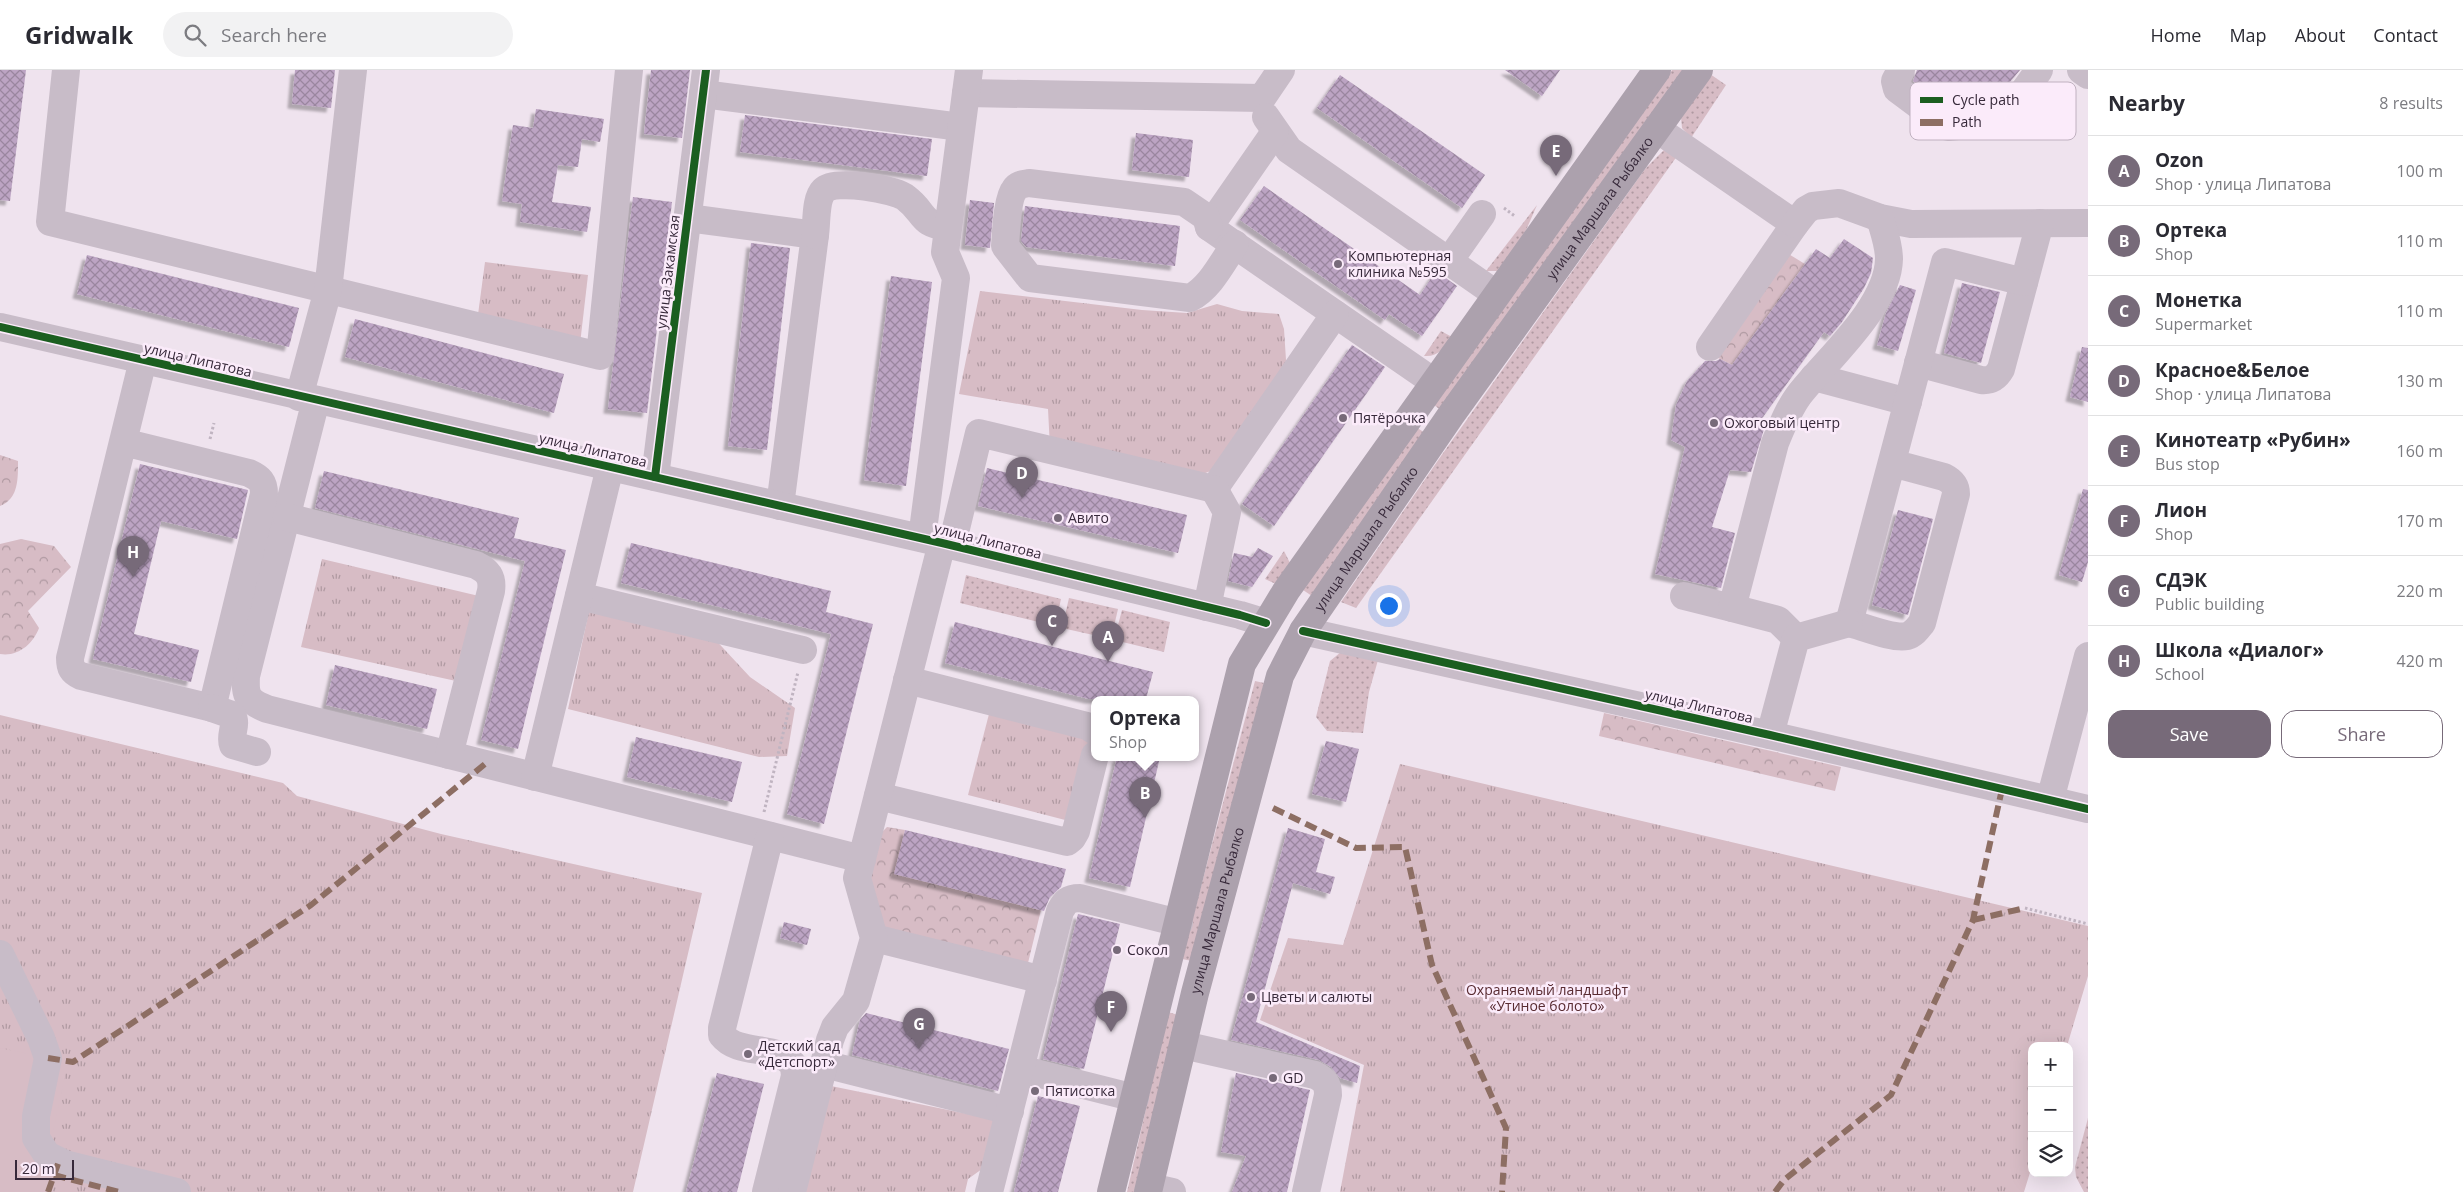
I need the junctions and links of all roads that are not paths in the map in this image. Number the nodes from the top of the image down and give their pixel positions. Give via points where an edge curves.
1 (66, 70) edge
2 (353, 70) edge
3 (629, 70) edge
4 (1281, 70) edge
5 (1657, 70) edge
6 (1698, 70) edge
7 (1901, 70) edge
8 (2039, 70) edge
9 (2081, 70) edge
10 (2088, 75) edge
11 (967, 81) edge
12 (705, 82) edge
13 (2031, 82) edge
14 (1262, 98) junction
15 (1910, 99) edge
16 (961, 127) junction
17 (1657, 129) junction
18 (1275, 132) junction
19 (1482, 214) dead end
20 (688, 218) junction
21 (1880, 218) junction
22 (2040, 223) junction
23 (2088, 223) edge
24 (1795, 224) junction
25 (1936, 224) junction
26 (948, 227) junction
27 (1209, 227) junction
28 (816, 235) junction
29 (1235, 244) junction
30 (1449, 261) junction
31 (1945, 262) junction
32 (2024, 282) junction
33 (328, 290) junction
34 (1496, 294) junction
35 (1335, 314) junction
36 (0, 327) edge
37 (1710, 347) dead end
38 (143, 360) junction
39 (1918, 363) junction
40 (1814, 377) junction
41 (1429, 390) junction
42 (307, 398) junction
43 (1908, 402) junction
44 (1451, 415) junction
45 (937, 423) junction
46 (979, 433) junction
47 (123, 442) junction
48 (1892, 463) junction
49 (610, 467) junction
50 (655, 477) junction
51 (1214, 489) junction
52 (780, 506) junction
53 (287, 517) junction
54 (939, 542) junction
55 (579, 596) junction
56 (1684, 596) dead end
57 (1207, 608) junction
58 (1732, 608) junction
59 (1266, 623) junction
60 (1849, 623) junction
61 (1303, 631) junction
62 (1796, 638) junction
63 (803, 650) road end
64 (2088, 656) edge
65 (907, 680) junction
66 (2084, 690) edge
67 (212, 708) junction
68 (1091, 728) edge
69 (1770, 735) junction
70 (257, 752) dead end
71 (449, 755) junction
72 (1094, 761) edge
73 (535, 777) junction
74 (878, 796) junction
75 (2050, 800) junction
76 (2088, 809) edge
77 (765, 835) junction
78 (862, 859) junction
79 (1179, 923) junction
80 (874, 938) junction
81 (0, 954) edge
82 (1042, 980) junction
83 (1163, 988) junction
84 (1195, 993) junction
85 (1183, 1045) junction
86 (824, 1064) junction
87 (1020, 1069) junction
88 (1135, 1098) junction
89 (1010, 1110) junction
90 (1157, 1190) edge
91 (177, 1192) edge
92 (766, 1192) edge
93 (792, 1192) edge
94 (989, 1192) edge
95 (1111, 1192) edge
96 (1306, 1192) edge

1 - 33 street via 50,222
2 - 33 street
3 - 33 street via 600,356
4 - 14 street
5 - 34 main road
6 - 17 main road, улица Маршала Рыбалко
7 - 15 street via 1895,81 1897,89
8 - 13 street
9 - 10 street
11 - 14 street
11 - 16 street
12 - 16 street
12 - 20 street, улица Закамская
14 - 18 street via 1266,119
16 - 26 street
17 - 24 street
17 - 44 main road, улица Маршала Рыбалко
18 - 27 street
18 - 30 street via 1288,150
19 - 30 street
20 - 28 street
20 - 50 street, улица Закамская
21 - 24 street via 1839,203 1813,206
21 - 25 street via 1911,224
21 - 40 street via 1889,261 1884,282 1862,319
22 - 23 street
22 - 25 street
22 - 32 street
24 - 37 street
25 - 31 street via 1936,246
26 - 28 street via 929,224 914,205 898,194 837,184 824,190 820,196
26 - 45 street via 945,252 956,278
27 - 29 street
27 - 29 street via 1206,217 1184,202 1030,183 1015,189 1011,197 1005,246 1030,278 1190,298 1206,286
28 - 52 street
29 - 35 street
30 - 34 street
31 - 32 street
31 - 39 street
32 - 39 street via 1997,376 1981,380
33 - 42 street
34 - 41 main road
35 - 41 street
35 - 51 street
36 - 38 street, улица Липатова
38 - 42 street, улица Липатова
38 - 47 street
39 - 43 street
40 - 43 street
40 - 58 street via 1785,416 1775,443
41 - 44 main road via 1431,416
41 - 59 main road
42 - 49 street, улица Липатова
42 - 53 street
43 - 48 street
44 - 61 main road, улица Маршала Рыбалко
45 - 46 street
45 - 54 street
46 - 51 street
46 - 54 street
47 - 67 street via 249,473 258,476 264,484
47 - 67 street via 70,667 81,676
48 - 60 street
48 - 60 street via 1944,477 1956,487 1927,605 1922,623 1908,636
49 - 50 street, улица Липатова
49 - 55 street
50 - 52 street, улица Липатова
51 - 57 street via 1227,512
52 - 54 street, улица Липатова
53 - 71 street via 246,676 246,692 253,704
53 - 71 street via 476,565 490,575 491,591
54 - 57 street, улица Липатова
54 - 65 street
55 - 63 street
55 - 73 street
56 - 58 street
57 - 59 street, улица Липатова
58 - 62 street via 1778,620
59 - 61 main road, улица Липатова
59 - 79 main road via 1242,664
60 - 62 street
61 - 69 street, улица Липатова
61 - 84 main road, улица Маршала Рыбалко via 1280,676
62 - 69 street
64 - 66 street
65 - 68 street
65 - 74 street
66 - 75 street
67 - 70 street via 232,715 235,723 233,745
69 - 75 street, улица Липатова
71 - 73 street
72 - 74 street via 1076,831 1067,842
73 - 77 street
74 - 78 street
75 - 76 street, улица Липатова
77 - 78 street
77 - 92 street via 722,1035 732,1043 783,1056 794,1066 795,1076
78 - 80 street via 857,878
79 - 82 street via 1072,898 1060,911
79 - 83 main road
80 - 82 street
80 - 86 street via 862,986 856,1001 835,1027
81 - 91 street via 48,1058 36,1116 36,1138 46,1155 65,1164
82 - 87 street
83 - 84 main road via 1170,976 1183,970 1194,978
83 - 88 main road
84 - 85 main road, улица Маршала Рыбалко
85 - 90 main road, улица Маршала Рыбалко
85 - 96 street via 1315,1075 1324,1080 1328,1095
86 - 89 street
86 - 93 street
87 - 88 street
87 - 89 street
88 - 95 main road
89 - 94 street

